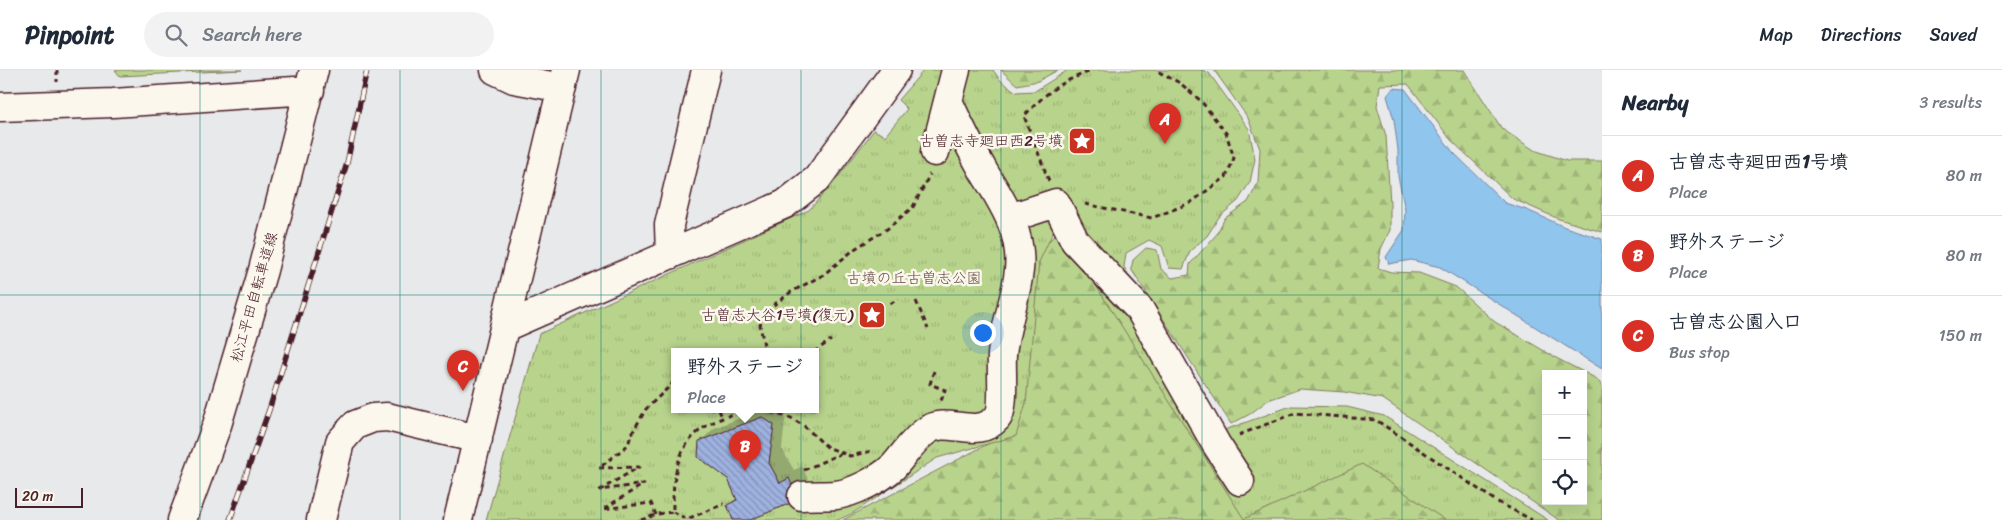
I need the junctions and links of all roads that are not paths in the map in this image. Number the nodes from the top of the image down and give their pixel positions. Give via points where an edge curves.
1 (495, 70) edge
2 (706, 70) edge
3 (896, 70) edge
4 (956, 70) edge
5 (564, 79) edge
6 (312, 80) edge
7 (948, 101) junction
8 (0, 107) edge
9 (935, 152) road end
10 (1010, 218) junction
11 (670, 255) junction
12 (505, 327) junction
13 (478, 439) junction
14 (1240, 481) dead end
15 (801, 483) road end
16 (182, 520) edge
17 (321, 520) edge
18 (458, 520) edge

1 - 5 street via 514,79
2 - 11 street via 669,224
3 - 11 street via 817,179 785,204
4 - 7 street
5 - 12 street
6 - 8 street via 113,103
6 - 16 street, 松江平田自転車道線 via 218,425
7 - 9 street
7 - 10 street
10 - 14 street via 1056,202 1075,242 1140,310
10 - 15 street via 1018,246 1019,269 1004,334 999,416 987,427 928,429 892,467 870,483 838,495
11 - 12 street
12 - 13 street
13 - 17 street via 387,416 355,425 340,442
13 - 18 street

